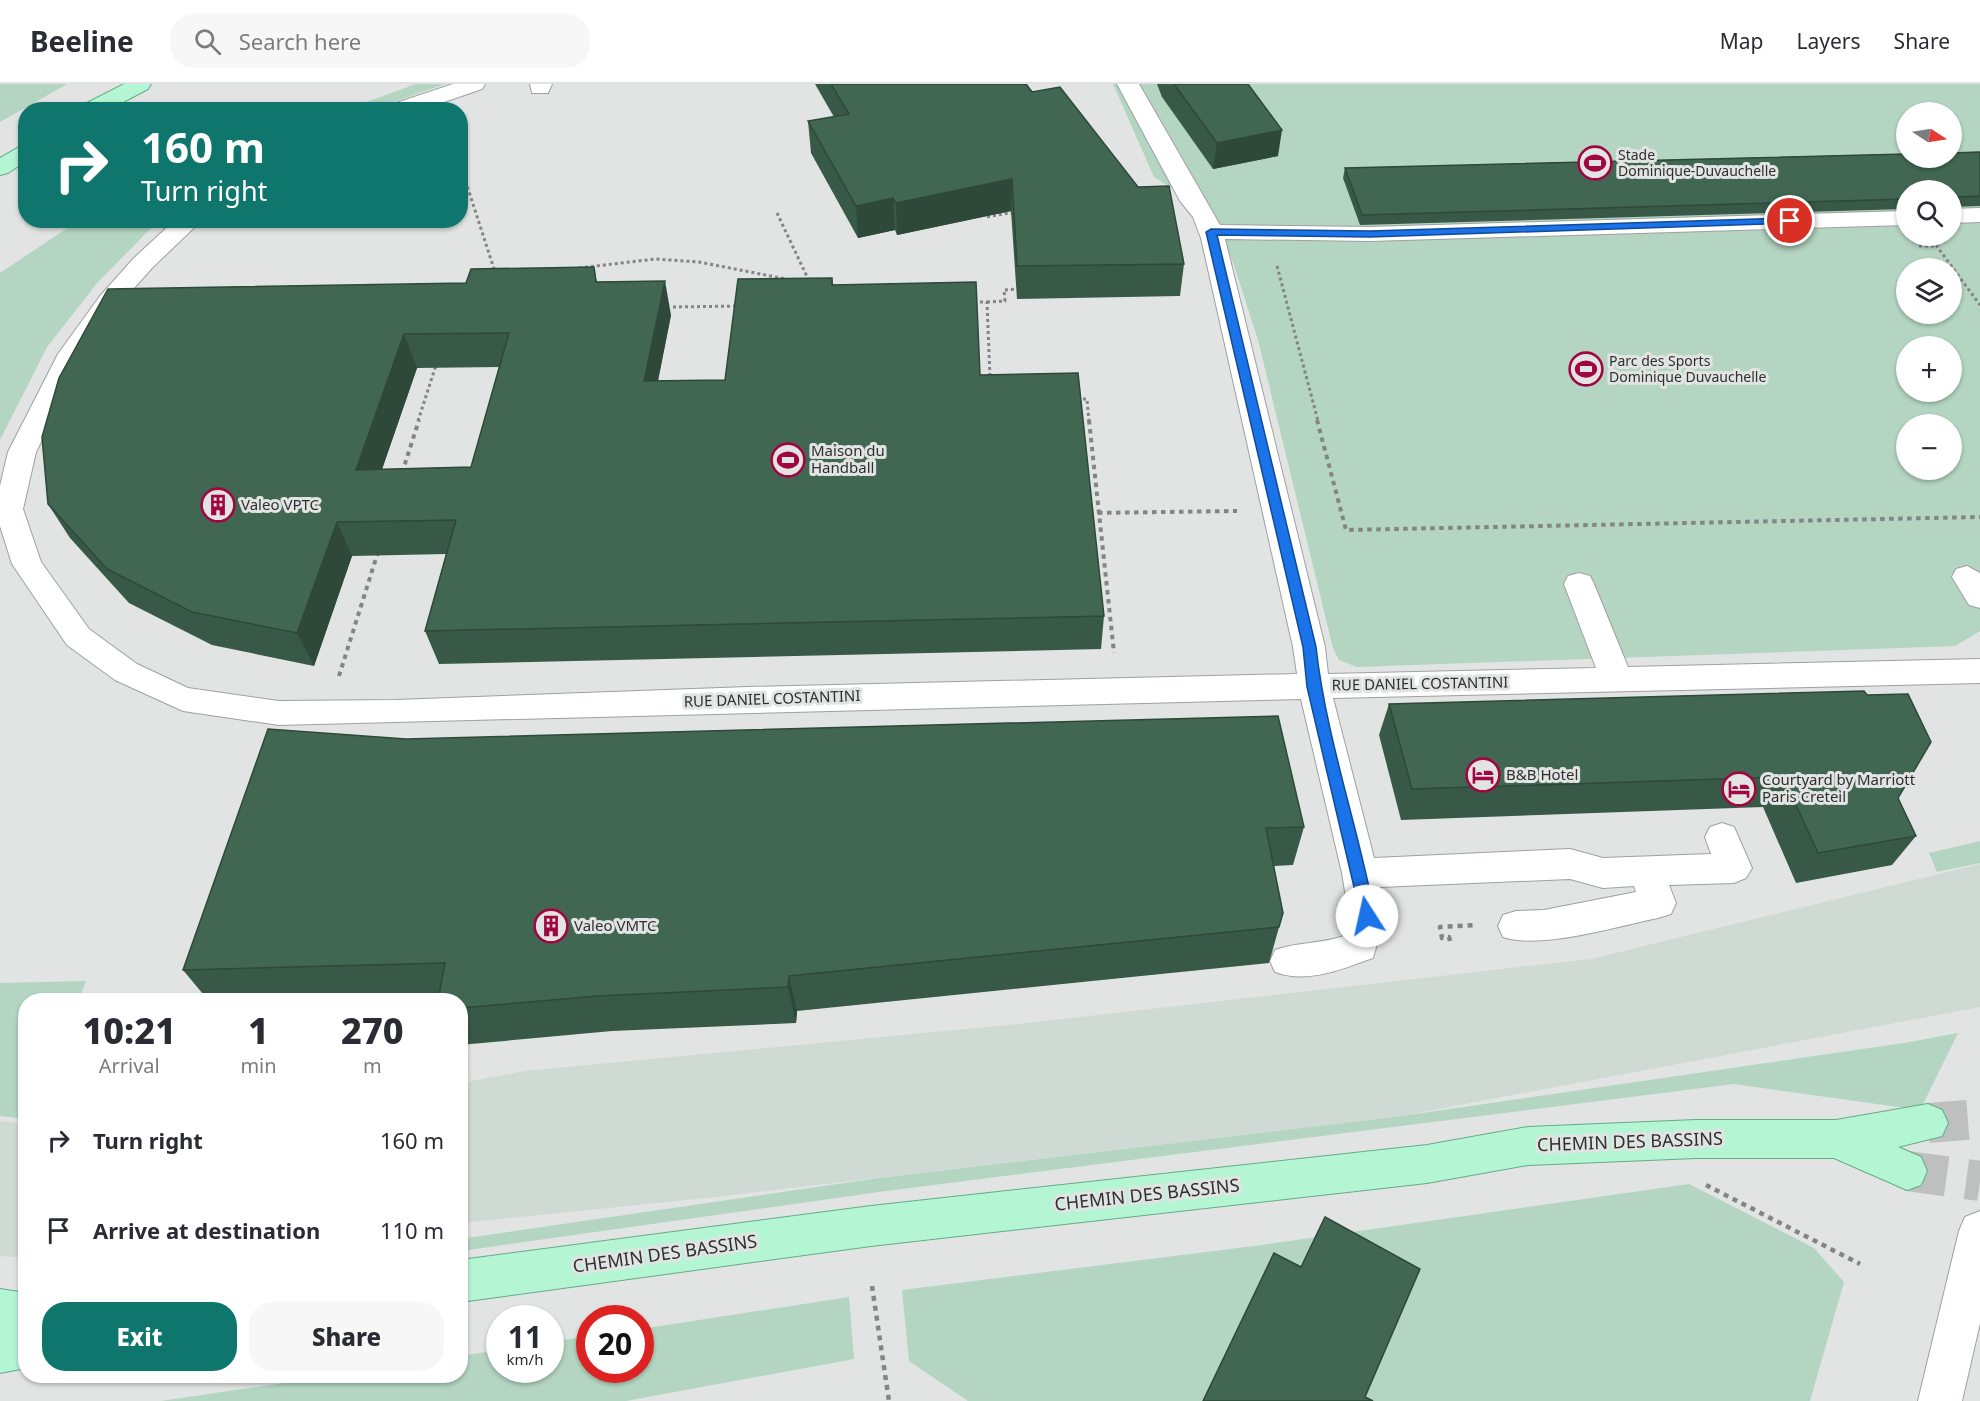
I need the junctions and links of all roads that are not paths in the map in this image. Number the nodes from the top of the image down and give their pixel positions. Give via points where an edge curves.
1 (140, 84) edge
2 (474, 84) edge
3 (1128, 84) edge
4 (444, 94) junction
5 (106, 102) edge
6 (421, 102) edge
7 (453, 102) edge
8 (18, 156) edge
9 (0, 168) edge
10 (1980, 215) edge
11 (1962, 216) edge
12 (1896, 218) edge
13 (181, 228) edge
14 (1211, 232) junction
15 (1579, 584) dead end
16 (1980, 671) edge
17 (1617, 680) junction
18 (1314, 687) junction
19 (279, 713) junction
20 (268, 748) edge
21 (1722, 837) dead end
22 (1645, 871) junction
23 (1359, 873) junction
24 (1516, 926) dead end
25 (1288, 960) dead end
26 (1928, 1123) tunnel mouth
27 (1836, 1140) junction
28 (1907, 1171) tunnel mouth
29 (1980, 1231) edge
30 (468, 1280) edge
31 (0, 1311) edge
32 (18, 1314) edge
33 (18, 1348) edge
34 (0, 1351) edge
35 (1940, 1401) edge

1 - 5 main road
2 - 4 street
3 - 14 street
4 - 6 street
4 - 7 street
8 - 9 main road
10 - 11 street
12 - 14 street via 1370,234
13 - 19 street, RUE DANIEL COSTANTINI via 109,301 71,354 22,452 9,509 27,564 78,637 126,672 183,699
14 - 18 street via 1309,647
15 - 17 street
16 - 17 street, RUE DANIEL COSTANTINI
17 - 18 street, RUE DANIEL COSTANTINI
18 - 19 street, RUE DANIEL COSTANTINI
18 - 23 street
19 - 20 street
21 - 22 street via 1734,868
22 - 23 street via 1603,873 1570,864
22 - 24 street via 1658,903 1544,925
23 - 25 street via 1367,916 1360,947 1323,959
26 - 27 main road, CHEMIN DES BASSINS
27 - 28 main road, CHEMIN DES BASSINS
27 - 30 main road, CHEMIN DES BASSINS via 1696,1139 1528,1146 1427,1164 871,1226
29 - 35 street
31 - 32 main road
33 - 34 main road

